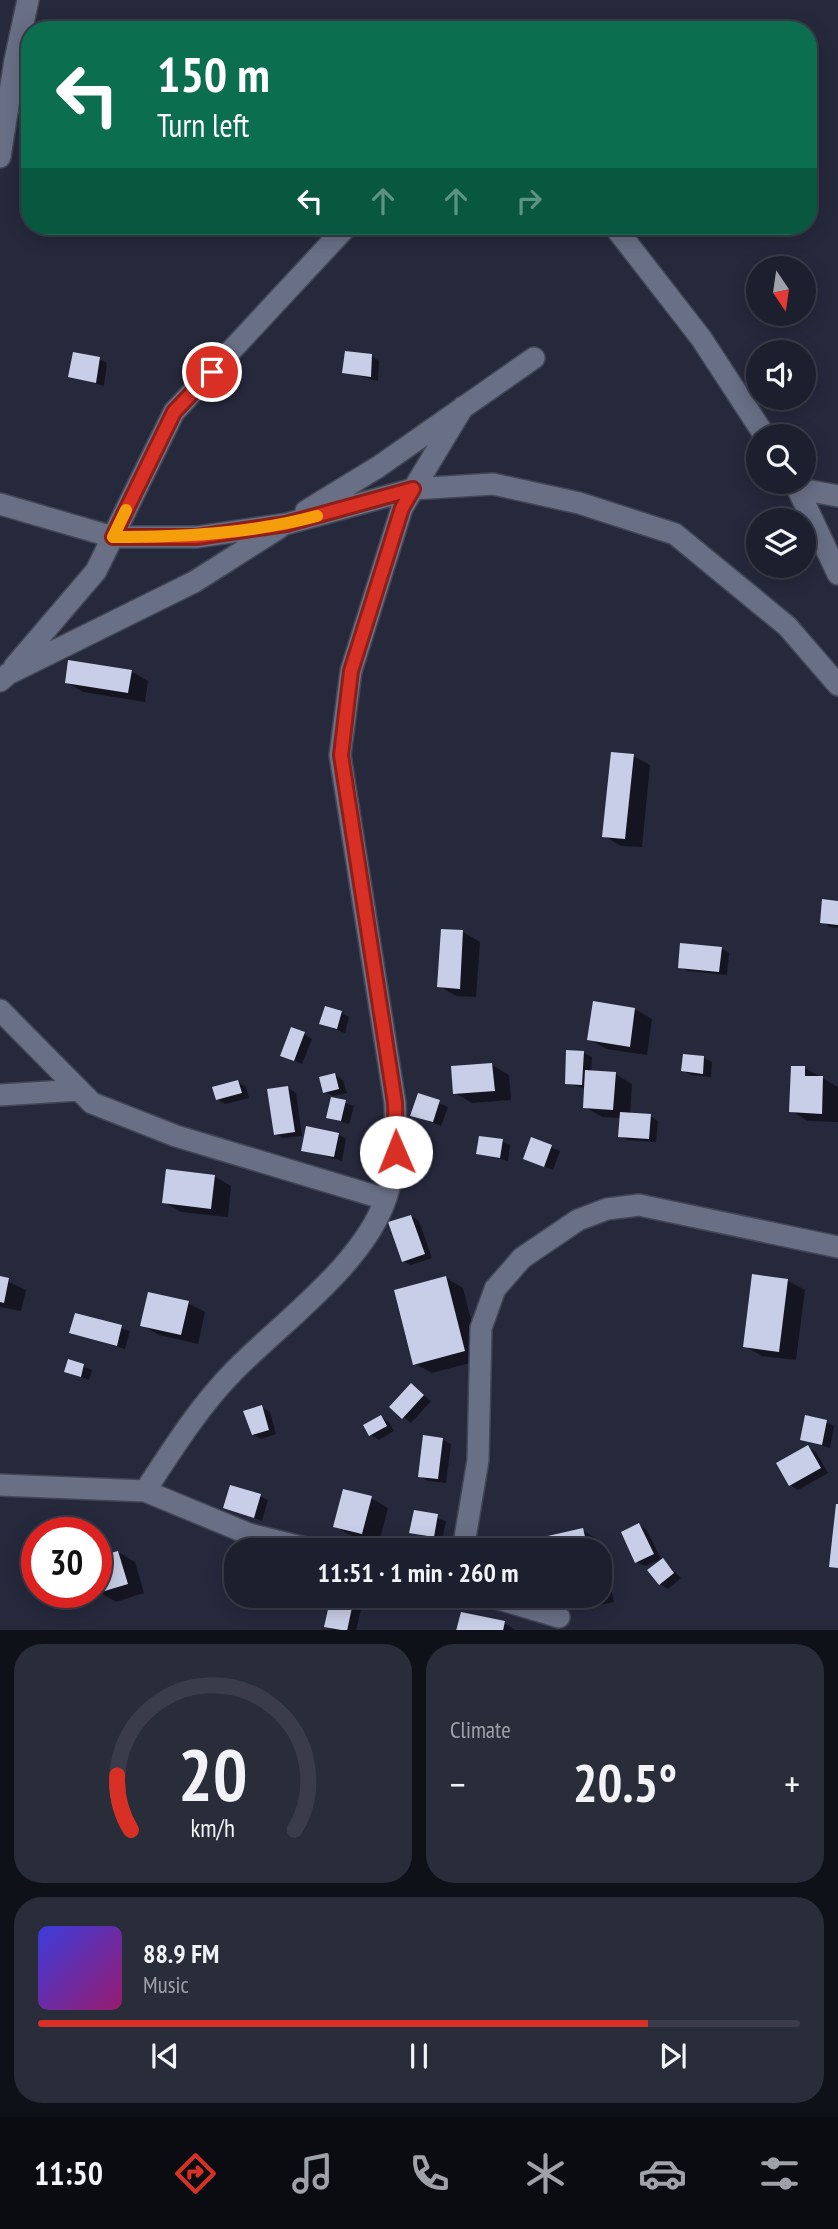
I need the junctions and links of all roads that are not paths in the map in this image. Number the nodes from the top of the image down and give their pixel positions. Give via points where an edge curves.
1 (28, 0) edge
2 (23, 21) edge
3 (21, 32) edge
4 (0, 157) edge
5 (339, 235) edge
6 (621, 235) edge
7 (534, 358) dead end
8 (463, 407) junction
9 (757, 424) edge
10 (413, 489) junction
11 (816, 490) edge
12 (801, 494) edge
13 (838, 496) edge
14 (0, 504) edge
15 (286, 524) junction
16 (113, 537) junction
17 (838, 574) edge
18 (4, 678) edge
19 (838, 685) edge
20 (0, 1010) edge
21 (79, 1090) junction
22 (0, 1095) edge
23 (385, 1199) junction
24 (838, 1247) edge
25 (0, 1485) edge
26 (145, 1491) junction
27 (264, 1538) edge
28 (465, 1538) edge
29 (529, 1608) edge
30 (559, 1617) dead end

1 - 2 street
3 - 4 street
5 - 16 street via 174,412
6 - 9 street via 701,338
7 - 8 street
8 - 10 street
8 - 15 street
10 - 15 street
10 - 19 street via 493,484 579,503 676,534 787,626
10 - 23 street via 402,508 351,671 341,755 395,1103 396,1152
11 - 13 street
12 - 17 street
14 - 16 street
15 - 16 street via 197,537
15 - 18 street via 194,582
16 - 18 street via 96,571
20 - 21 street
21 - 22 street
21 - 23 street via 92,1103 176,1136
23 - 26 street via 366,1236 340,1268 209,1398
24 - 28 street via 639,1205 607,1209 578,1220 522,1258 495,1289 481,1328 478,1460
25 - 26 street
26 - 27 street
29 - 30 street

